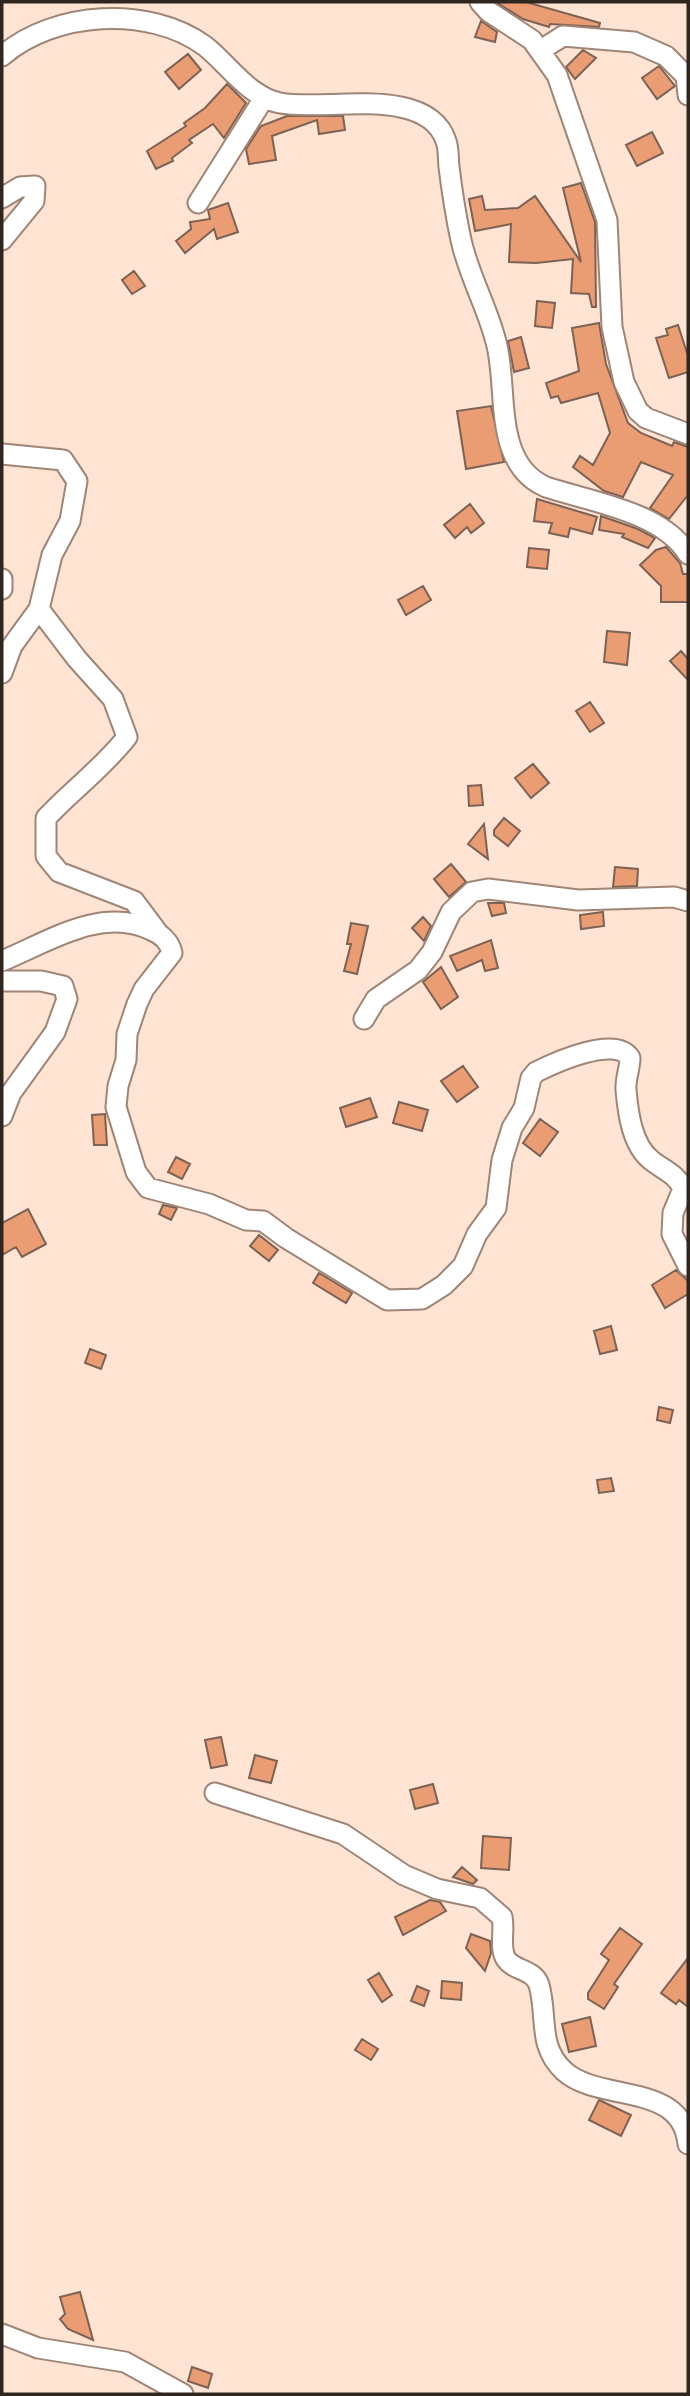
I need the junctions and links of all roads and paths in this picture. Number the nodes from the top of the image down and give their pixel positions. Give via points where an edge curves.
1 (480, 2) edge
2 (541, 50) junction
3 (2, 56) edge
4 (688, 95) edge
5 (264, 98) junction
6 (2, 198) edge
7 (198, 203) dead end
8 (2, 240) edge
9 (688, 434) edge
10 (2, 454) edge
11 (688, 554) edge
12 (2, 579) edge
13 (2, 589) edge
14 (39, 608) junction
15 (2, 673) edge
16 (688, 901) edge
17 (158, 933) junction
18 (2, 961) edge
19 (2, 981) edge
20 (364, 1019) dead end
21 (2, 1116) edge
22 (688, 1266) edge
23 (215, 1793) dead end
24 (688, 2144) edge
25 (2, 2334) edge
26 (183, 2394) edge

1 - 2 street
2 - 4 street via 563,36 635,42 666,56 686,76
2 - 9 street via 563,90 607,219 612,327 628,393 646,418
3 - 5 street via 35,34 67,24 144,20 202,44
5 - 7 street
5 - 11 street via 299,104 395,106 416,111 439,127 446,141 464,251 497,346 505,432 519,466 530,480 546,487 653,521 681,542
6 - 8 street via 20,187 35,187 34,201
10 - 14 street via 63,460 77,481 69,521 52,555
12 - 13 street
14 - 15 street via 12,646
14 - 17 street via 113,699 127,737 104,766 46,818 46,856 59,872 134,901
16 - 20 street via 674,897 578,900 472,892 451,912 418,970 376,999
17 - 18 street via 110,920
17 - 22 street via 172,953 137,1004 117,1097 132,1162 149,1188 271,1225 387,1300 422,1299 455,1276 493,1214 502,1160 531,1078 544,1068 597,1050 618,1048 630,1058 625,1088 639,1147 677,1178 683,1189 673,1213 672,1234
19 - 21 street via 63,986 67,999 55,1032 11,1093
23 - 24 street via 343,1834 421,1883 489,1903 502,1917 507,1961 530,1974 539,1986 546,2045 556,2063 586,2084 636,2095 675,2113 684,2121
25 - 26 street via 38,2348 125,2362

